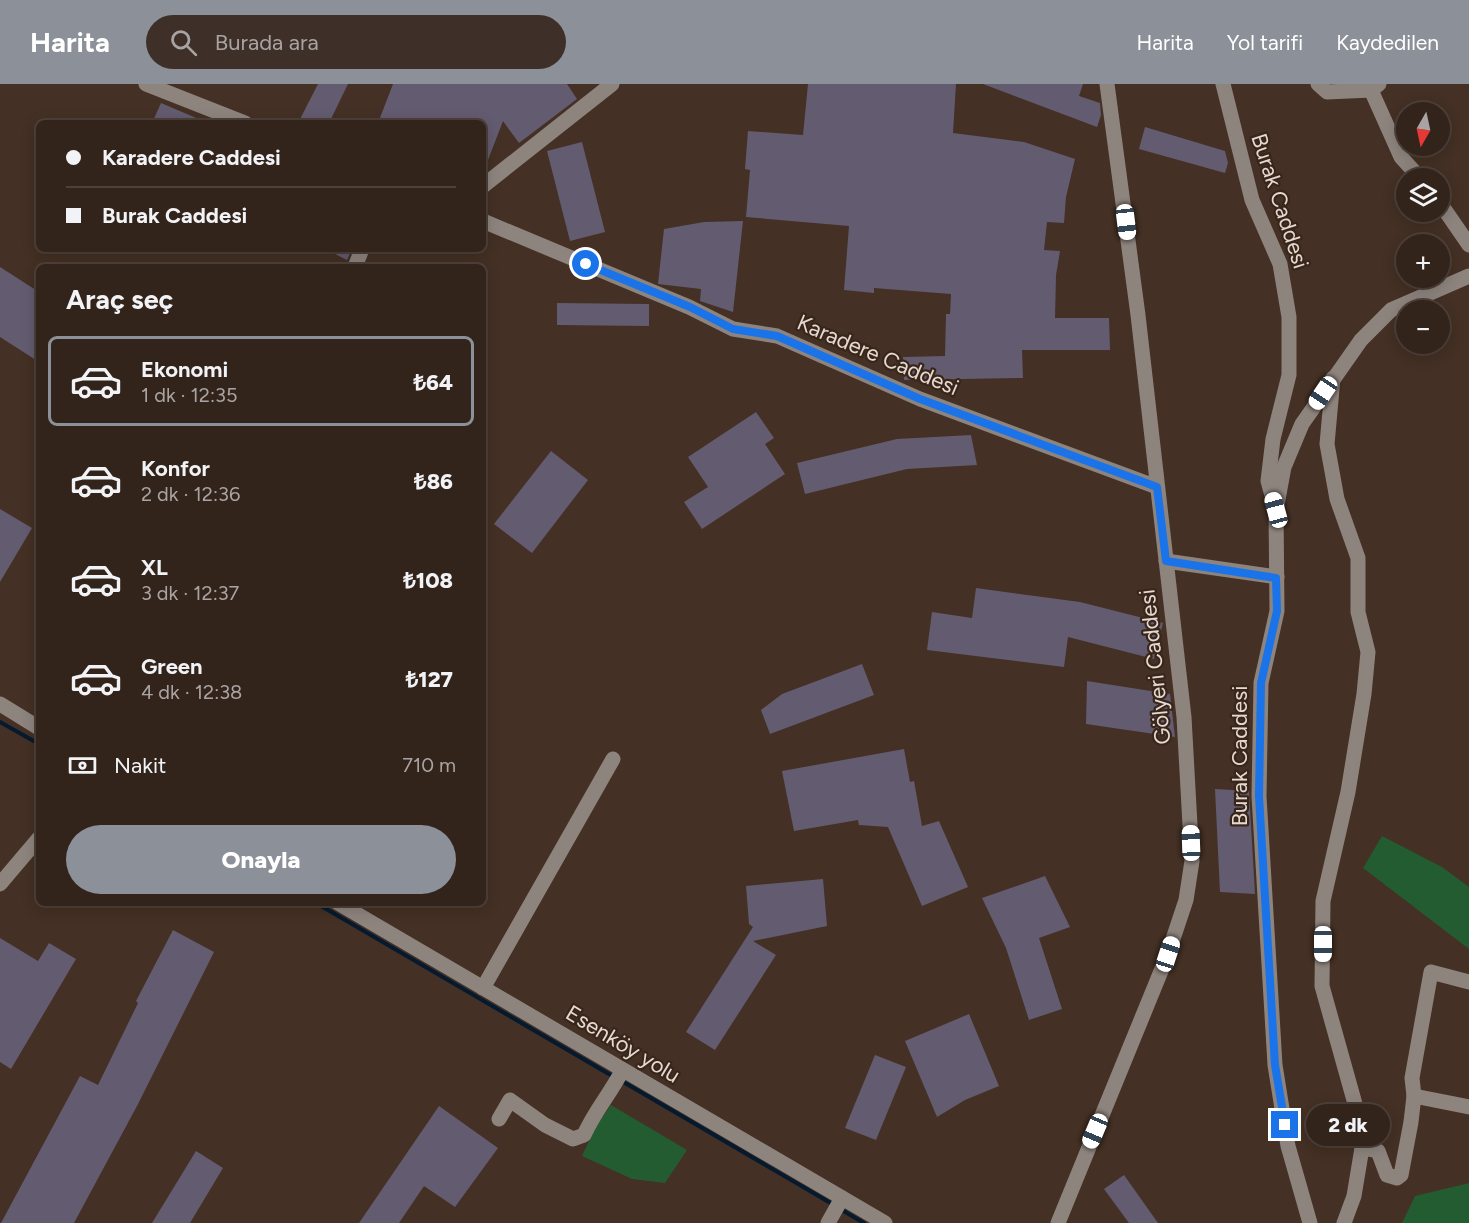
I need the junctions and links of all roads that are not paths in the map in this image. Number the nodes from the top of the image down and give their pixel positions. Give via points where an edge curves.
1 (146, 84) edge
2 (612, 84) edge
3 (1107, 84) edge
4 (1223, 84) edge
5 (1318, 84) edge
6 (1374, 86) edge
7 (236, 120) edge
8 (1411, 168) edge
9 (486, 184) edge
10 (1450, 217) edge
11 (486, 222) edge
12 (1469, 245) edge
13 (1469, 276) edge
14 (1333, 378) junction
15 (1157, 487) junction
16 (1276, 510) junction
17 (1166, 561) junction
18 (1276, 578) junction
19 (0, 704) edge
20 (36, 726) edge
21 (613, 759) dead end
22 (36, 842) edge
23 (0, 884) edge
24 (343, 906) edge
25 (1469, 982) edge
26 (483, 988) junction
27 (619, 1076) junction
28 (1414, 1096) junction
29 (1469, 1107) edge
30 (500, 1119) dead end
31 (1362, 1148) junction
32 (836, 1209) edge
33 (885, 1223) edge
34 (1058, 1223) edge
35 (1310, 1223) edge
36 (1344, 1223) edge

1 - 7 street
2 - 9 street
3 - 15 street, Gölyeri Caddesi
4 - 16 street, Burak Caddesi via 1252,200 1280,264 1289,317 1289,375 1273,439 1268,481
5 - 6 street via 1327,92
6 - 8 street via 1401,157
10 - 12 street
11 - 15 street, Karadere Caddesi via 690,307 733,329 777,336 920,399
13 - 14 street via 1391,310 1361,340
14 - 16 street via 1302,424 1284,467
14 - 31 street via 1327,444 1337,499 1358,558 1358,612 1368,652 1348,792 1323,901 1322,986 1364,1136
15 - 17 street, Gölyeri Caddesi
16 - 18 street, Burak Caddesi
17 - 18 street
17 - 34 street, Gölyeri Caddesi via 1190,808 1192,861 1186,900 1168,954
18 - 35 street, Burak Caddesi via 1277,611 1261,683 1259,796 1275,1065 1288,1146
19 - 20 street
21 - 26 street
22 - 23 street
24 - 26 street, Esenköy yolu
25 - 28 street via 1431,972 1412,1078
26 - 27 street, Esenköy yolu
27 - 30 street via 584,1136 573,1139 510,1100
27 - 32 street, Esenköy yolu
28 - 29 street
28 - 31 street via 1401,1174 1397,1178 1388,1175 1378,1151
31 - 36 street via 1354,1196
32 - 33 street, Esenköy yolu

